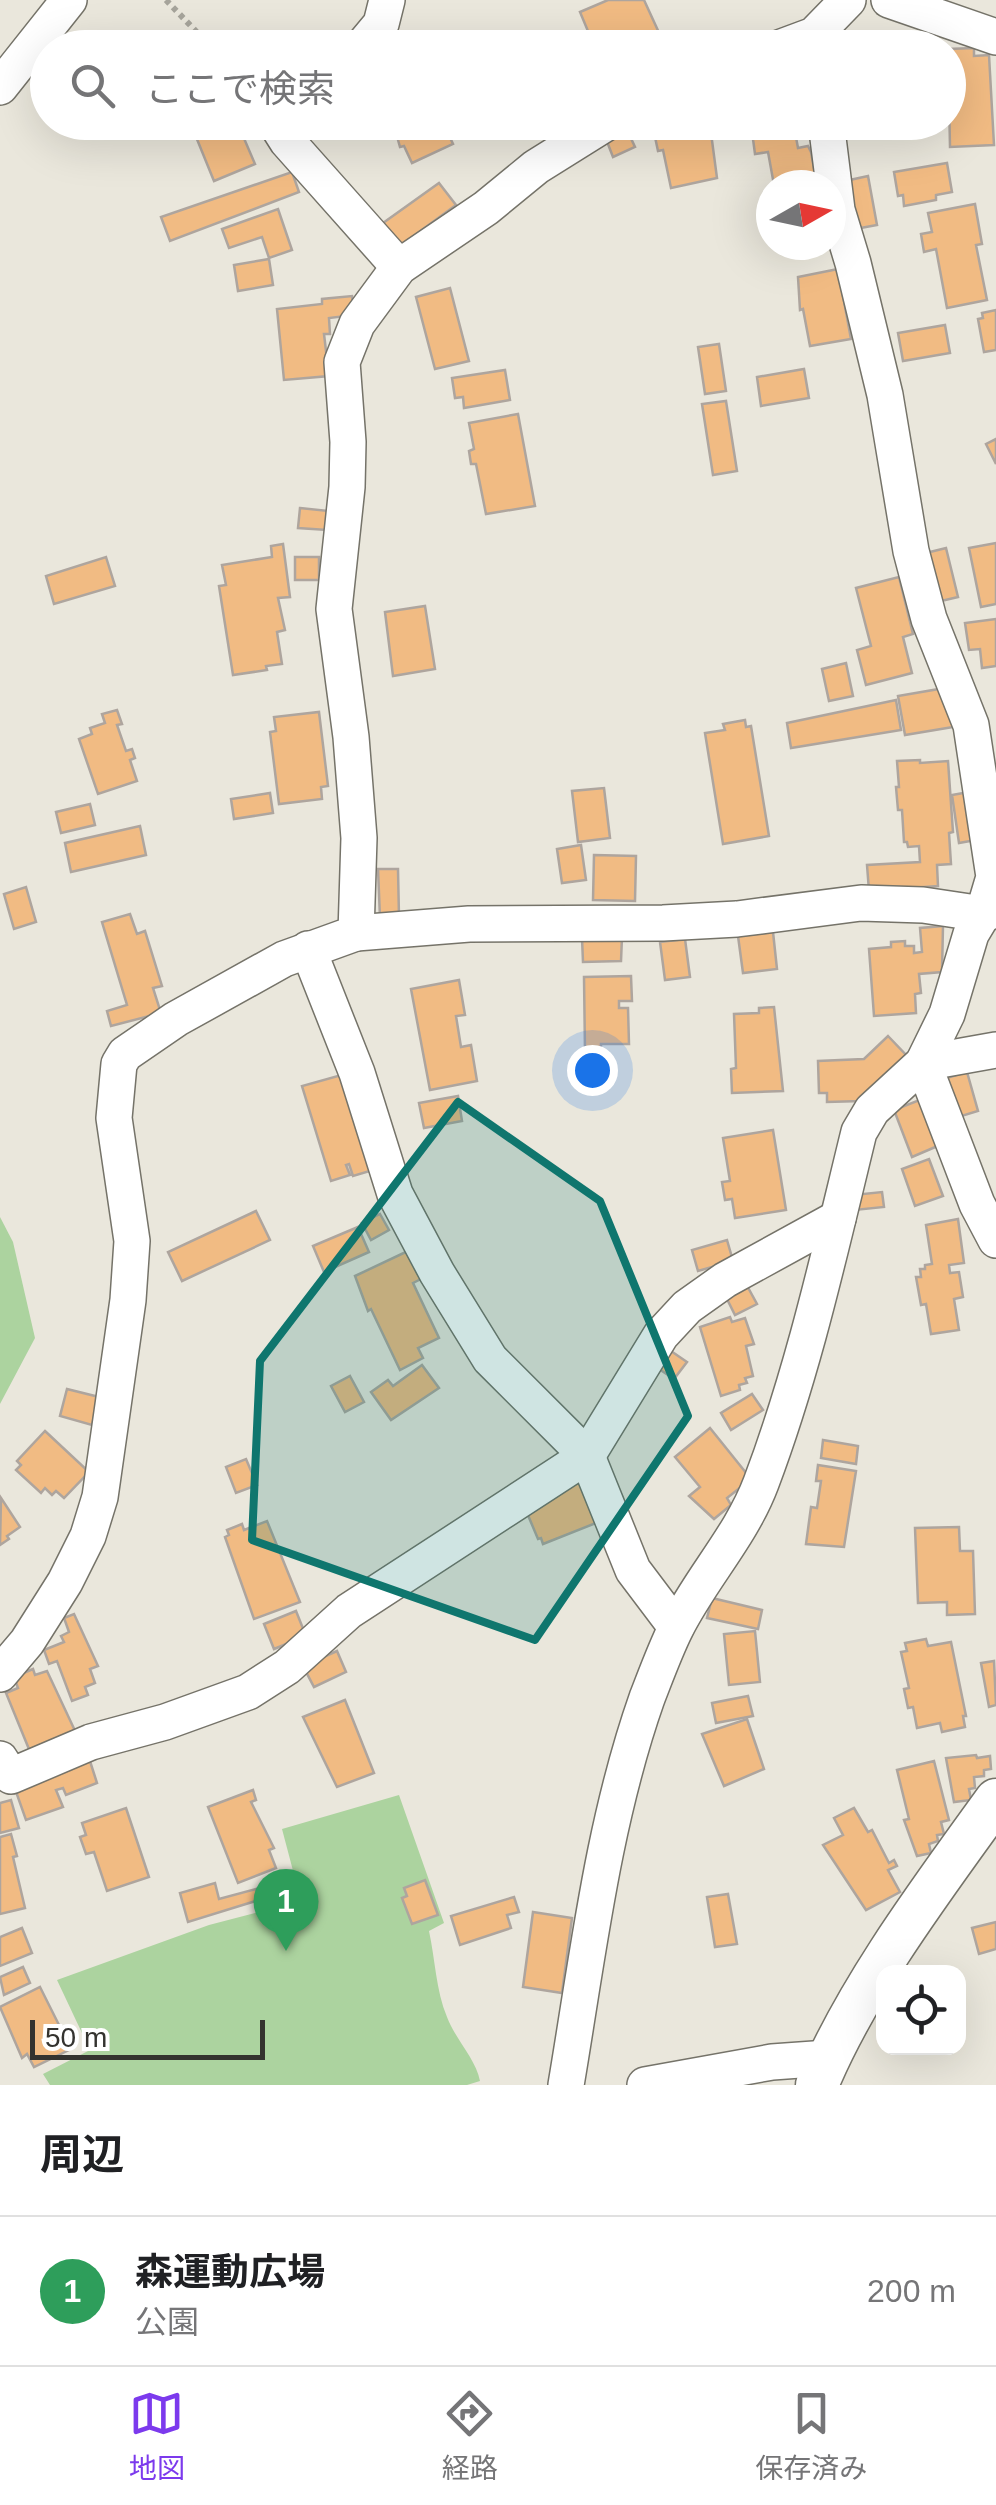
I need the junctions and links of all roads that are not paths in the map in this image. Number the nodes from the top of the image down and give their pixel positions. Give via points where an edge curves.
1 (70, 0) edge
2 (388, 0) edge
3 (848, 0) edge
4 (889, 0) edge
5 (46, 30) edge
6 (377, 30) edge
7 (824, 30) edge
8 (996, 38) edge
9 (30, 50) edge
10 (0, 87) edge
11 (285, 140) edge
12 (579, 140) edge
13 (828, 140) edge
14 (399, 267) junction
15 (987, 759) edge
16 (990, 912) edge
17 (356, 933) junction
18 (308, 949) junction
19 (996, 1050) edge
20 (923, 1064) junction
21 (838, 1218) junction
22 (996, 1240) edge
23 (588, 1456) junction
24 (676, 1627) junction
25 (0, 1674) edge
26 (0, 1759) edge
27 (996, 1800) edge
28 (822, 2071) edge
29 (566, 2085) edge
30 (645, 2085) edge

1 - 5 street
2 - 6 street
3 - 7 street
4 - 8 street
9 - 10 street
11 - 14 street
12 - 14 street
13 - 15 street via 837,210 885,395 911,551 929,620
14 - 17 street via 357,324 342,362 348,472 334,609 359,838
15 - 16 street
16 - 17 street via 861,904 737,919
16 - 20 street via 970,934 947,1014
17 - 18 street
18 - 23 street via 395,1194 437,1273 490,1360
18 - 25 street via 176,1019 118,1064 114,1118 132,1241 100,1497 64,1582
19 - 20 street
20 - 21 street via 872,1110 859,1132
20 - 22 street
21 - 23 street via 687,1307 661,1335
21 - 24 street via 760,1486
23 - 24 street via 632,1570
23 - 26 street via 349,1611 248,1692 91,1742 12,1776
24 - 29 street via 626,1766 594,1904
27 - 28 main road via 886,1959
28 - 30 street via 772,2062

